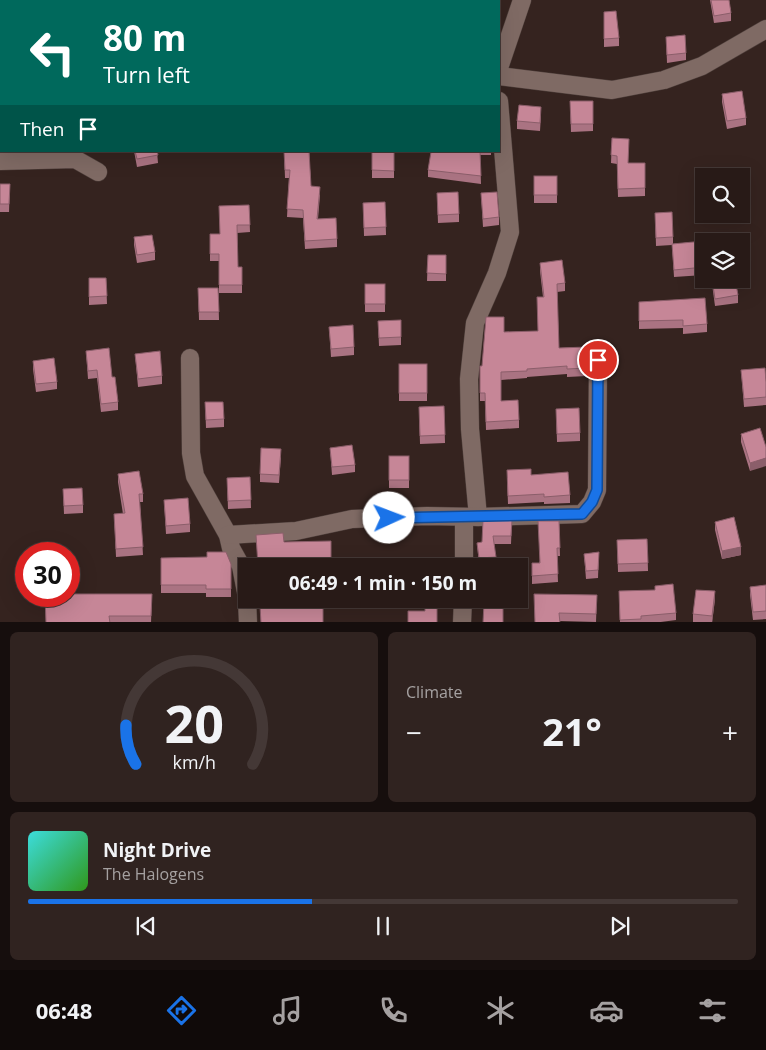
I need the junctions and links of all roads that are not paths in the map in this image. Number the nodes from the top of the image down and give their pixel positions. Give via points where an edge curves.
1 (522, 0) edge
2 (766, 29) edge
3 (500, 65) edge
4 (500, 76) edge
5 (500, 113) edge
6 (0, 161) edge
7 (98, 172) dead end
8 (190, 358) dead end
9 (598, 360) dead end
10 (471, 517) junction
11 (228, 535) junction
12 (465, 558) edge
13 (238, 562) edge
14 (247, 608) edge
15 (463, 608) edge
16 (248, 622) edge
17 (462, 622) edge

1 - 3 street
2 - 4 street via 702,66 664,80 612,90
5 - 10 street via 510,232 497,273 475,323 469,379
6 - 7 street via 74,159
8 - 11 street via 194,476
9 - 10 street via 597,490 588,509 577,515
10 - 11 street via 352,519 296,531
10 - 12 street
11 - 13 street
14 - 16 street
15 - 17 street

